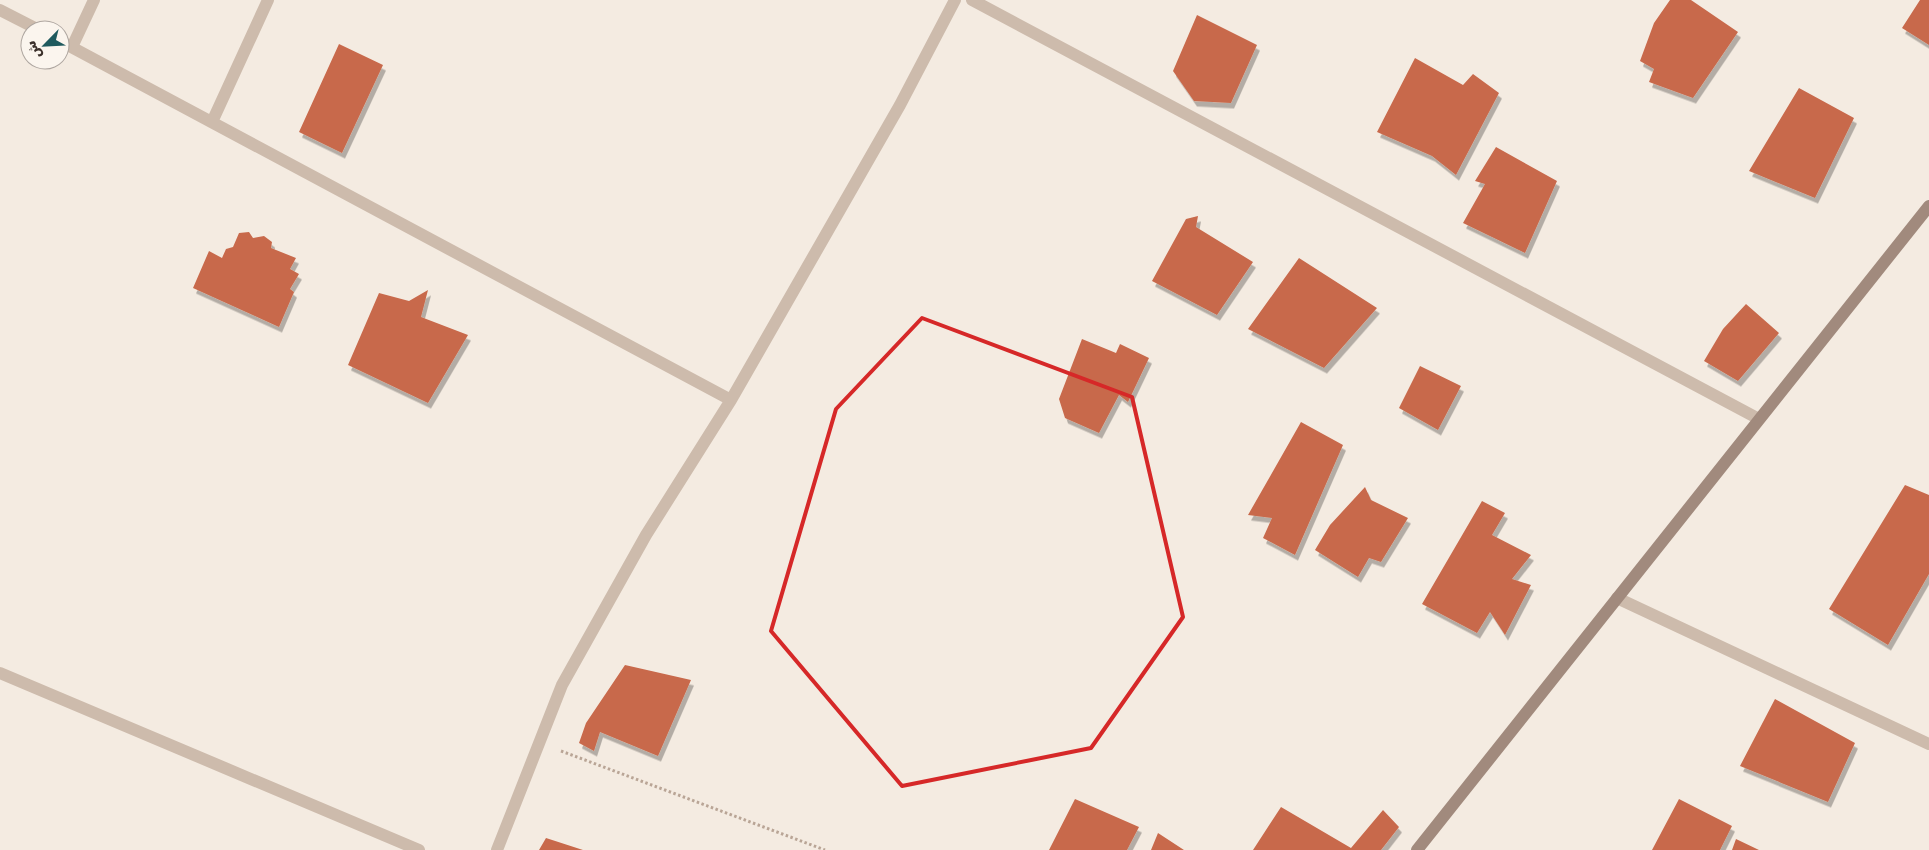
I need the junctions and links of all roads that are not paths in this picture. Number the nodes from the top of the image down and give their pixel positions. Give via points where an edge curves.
1 (94, 0) edge
2 (268, 0) edge
3 (955, 0) edge
4 (972, 0) edge
5 (0, 10) edge
6 (20, 20) edge
7 (72, 47) joint
8 (212, 122) junction
9 (1929, 206) edge
10 (731, 400) junction
11 (1759, 419) junction
12 (1617, 598) junction
13 (0, 673) edge
14 (1929, 744) edge
15 (419, 850) edge
16 (497, 850) edge
17 (1417, 850) edge

1 - 7 street
2 - 8 street
3 - 10 street via 896,113
4 - 11 street
5 - 6 street
7 - 8 street
8 - 10 street
9 - 11 street
10 - 16 street via 641,544 562,685
11 - 12 street
12 - 14 street
12 - 17 street
13 - 15 street

